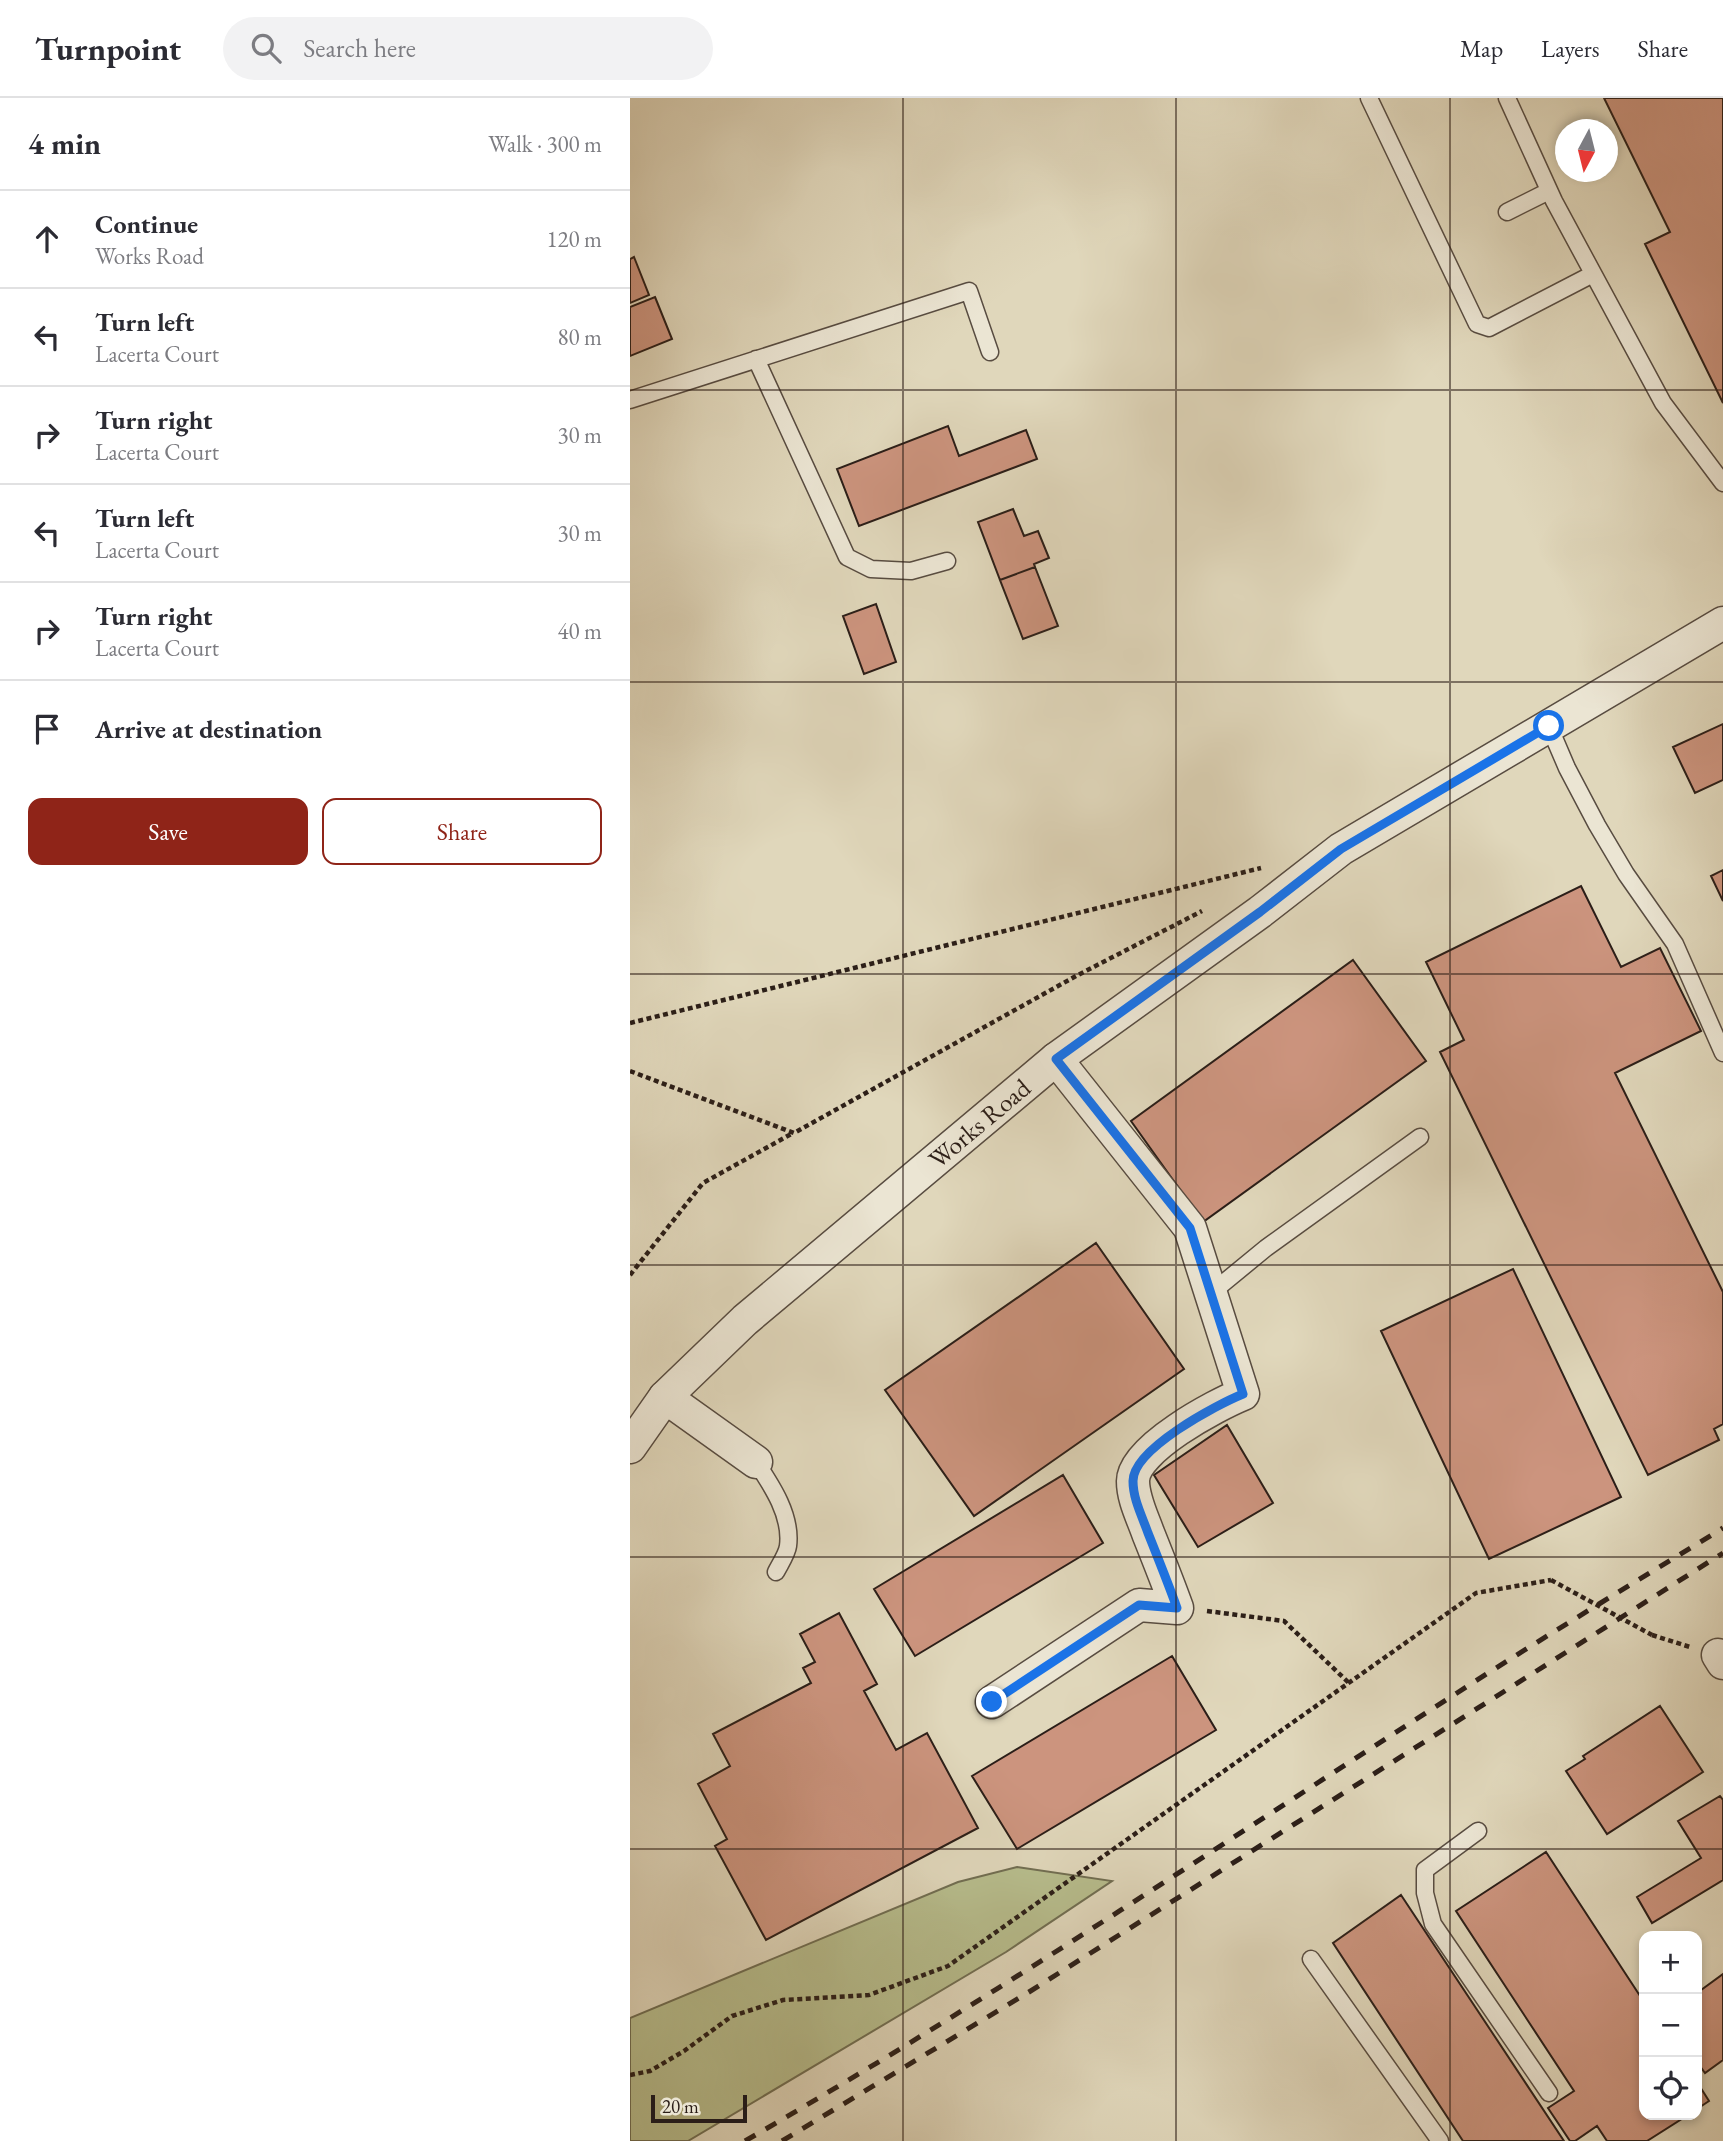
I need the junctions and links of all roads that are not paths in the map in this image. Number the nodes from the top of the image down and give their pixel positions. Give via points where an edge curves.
1 (1369, 98) edge
2 (1507, 98) edge
3 (1549, 191) junction
4 (1507, 212) dead end
5 (1593, 274) junction
6 (990, 352) dead end
7 (756, 359) junction
8 (630, 400) edge
9 (1723, 483) edge
10 (947, 561) dead end
11 (1723, 623) edge
12 (1549, 726) junction
13 (1723, 1053) edge
14 (1056, 1059) junction
15 (1420, 1137) dead end
16 (1210, 1294) junction
17 (665, 1397) junction
18 (630, 1447) edge
19 (756, 1462) joint
20 (776, 1572) dead end
21 (992, 1702) dead end
22 (1478, 1831) dead end
23 (1311, 1959) dead end
24 (1549, 2094) dead end
25 (1440, 2141) edge

1 - 5 lane via 1477,324 1489,328
2 - 3 lane
3 - 4 lane
3 - 5 lane
5 - 9 lane via 1663,403
6 - 7 lane via 970,291
7 - 8 lane
7 - 10 lane via 847,557 871,569 911,570
11 - 12 street, Works Road
12 - 13 lane via 1597,825 1675,944
12 - 14 street, Works Road via 1341,849
14 - 16 street via 1190,1228
14 - 17 street, Works Road via 745,1320
15 - 16 lane
16 - 21 street via 1243,1394 1214,1406 1149,1451 1133,1478 1136,1500 1177,1608 1139,1605
17 - 18 street, Works Road
17 - 19 street
19 - 20 lane via 774,1489 786,1523 788,1547
22 - 24 lane via 1425,1870 1430,1914
23 - 25 lane

